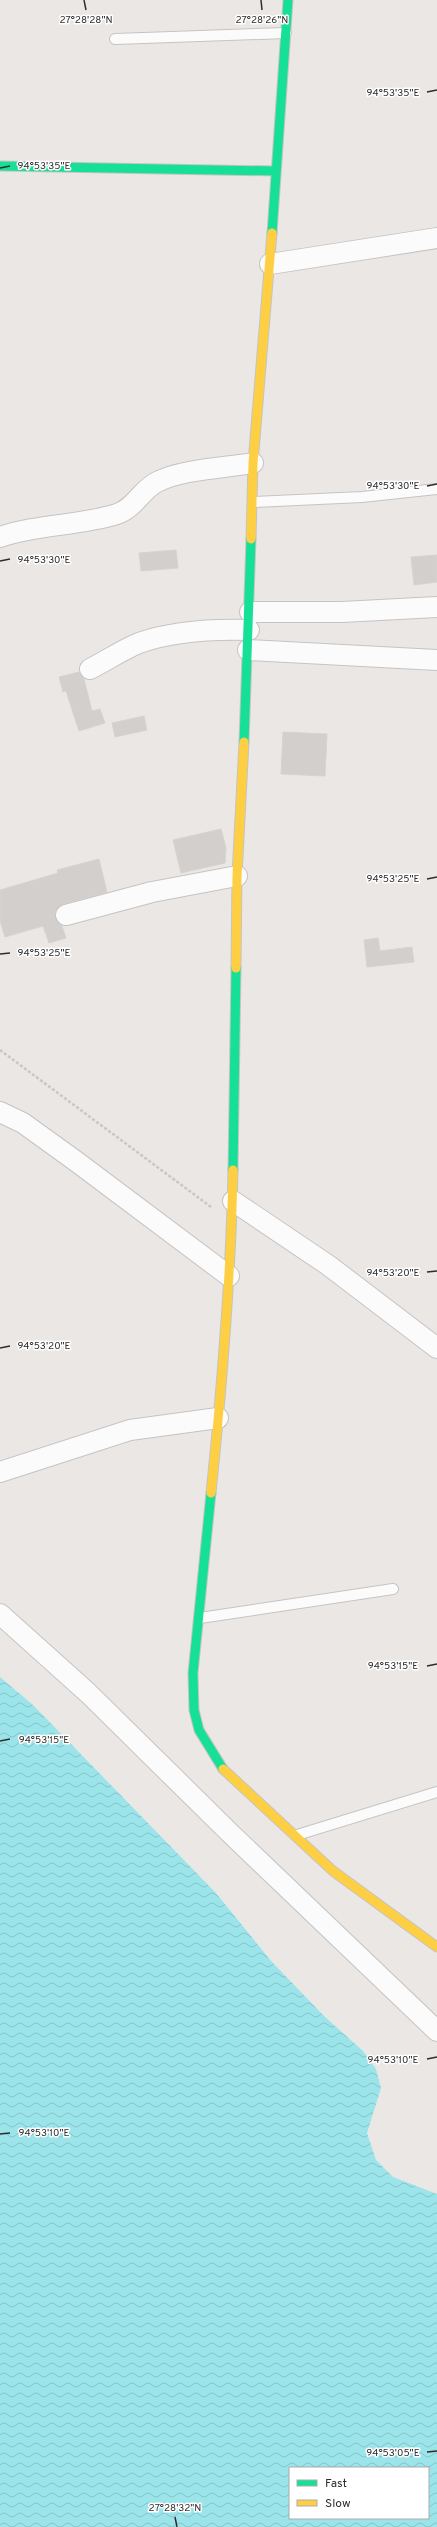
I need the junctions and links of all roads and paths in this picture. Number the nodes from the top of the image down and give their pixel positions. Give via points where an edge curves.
1 (288, 0) edge
2 (286, 33) junction
3 (115, 39) dead end
4 (0, 166) edge
5 (276, 171) junction
6 (437, 238) edge
7 (270, 264) junction
8 (253, 463) junction
9 (437, 489) edge
10 (253, 502) junction
11 (0, 537) edge
12 (437, 607) edge
13 (250, 621) junction
14 (248, 650) junction
15 (437, 660) edge
16 (90, 669) dead end
17 (237, 876) junction
18 (66, 915) dead end
19 (0, 1050) edge
20 (0, 1112) edge
21 (233, 1201) junction
22 (232, 1223) junction
23 (229, 1276) junction
24 (437, 1348) edge
25 (218, 1418) junction
26 (0, 1472) edge
27 (393, 1589) dead end
28 (0, 1614) edge
29 (200, 1618) junction
30 (437, 1792) edge
31 (297, 1835) junction
32 (437, 1947) edge
33 (437, 2031) edge

1 - 2 street
2 - 3 lane
2 - 5 street
4 - 5 street
5 - 7 street
6 - 7 street
7 - 8 street
8 - 10 street
8 - 11 street via 165,479 118,514 93,520 45,525
9 - 10 lane via 362,497
10 - 13 street
12 - 13 street via 342,612
13 - 14 street
13 - 16 street via 220,629 152,639
14 - 15 street
14 - 17 street
17 - 18 street via 152,892
17 - 21 street
19 - 22 path
20 - 23 street via 23,1123 71,1157
21 - 22 street
21 - 24 street via 328,1265
22 - 23 street
23 - 25 street
25 - 26 street via 130,1430
25 - 29 street
27 - 29 lane
28 - 33 street via 88,1693
29 - 31 street via 193,1673 194,1710 199,1730 220,1766 247,1793
30 - 31 lane
31 - 32 street via 333,1871

